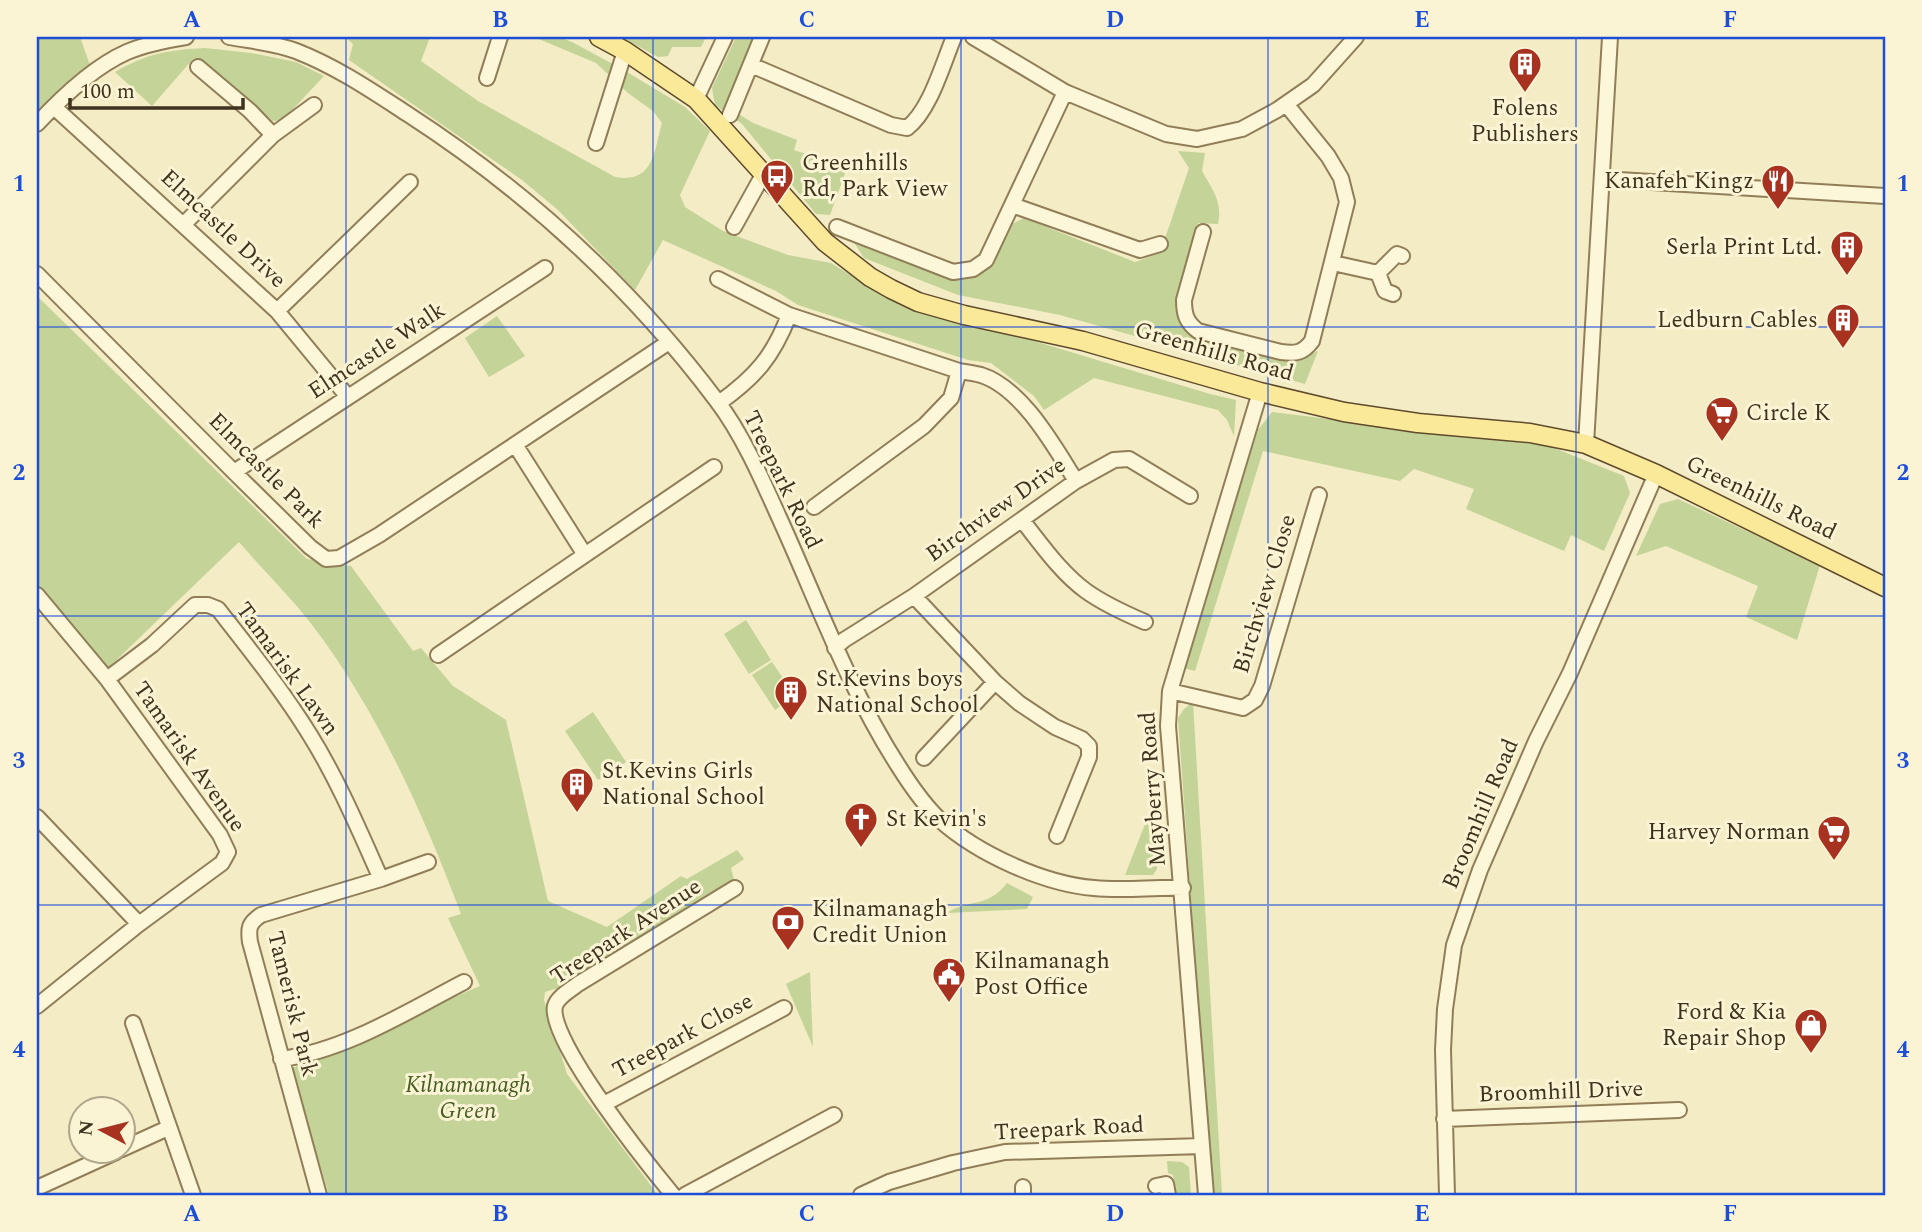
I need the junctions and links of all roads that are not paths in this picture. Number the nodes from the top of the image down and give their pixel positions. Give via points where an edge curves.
1 (186, 37) edge
2 (229, 37) edge
3 (500, 37) edge
4 (599, 37) edge
5 (725, 37) edge
6 (762, 37) edge
7 (954, 37) edge
8 (973, 37) edge
9 (1356, 37) edge
10 (1610, 37) edge
11 (625, 51) junction
12 (751, 65) junction
13 (198, 67) dead end
14 (487, 78) dead end
15 (1065, 92) junction
16 (696, 99) junction
17 (1286, 104) junction
18 (314, 106) dead end
19 (54, 107) junction
20 (730, 115) dead end
21 (37, 124) edge
22 (273, 135) junction
23 (596, 143) dead end
24 (764, 173) junction
25 (1602, 178) junction
26 (410, 182) dead end
27 (1885, 196) edge
28 (1012, 205) junction
29 (184, 224) junction
30 (734, 227) dead end
31 (836, 227) dead end
32 (1203, 232) dead end
33 (1160, 244) dead end
34 (1402, 256) dead end
35 (1332, 262) junction
36 (545, 268) dead end
37 (1378, 273) junction
38 (37, 274) edge
39 (718, 279) dead end
40 (1393, 294) dead end
41 (277, 311) junction
42 (789, 315) junction
43 (669, 342) junction
44 (959, 371) junction
45 (1260, 392) junction
46 (348, 397) junction
47 (719, 403) junction
48 (1586, 444) junction
49 (516, 446) junction
50 (714, 467) dead end
51 (234, 472) junction
52 (1656, 474) junction
53 (1076, 481) junction
54 (1319, 495) dead end
55 (1190, 496) dead end
56 (814, 507) dead end
57 (1022, 520) junction
58 (585, 555) junction
59 (1885, 587) edge
60 (37, 595) edge
61 (914, 596) junction
62 (1145, 622) dead end
63 (835, 648) junction
64 (438, 655) dead end
65 (107, 680) junction
66 (995, 682) junction
67 (1170, 691) junction
68 (924, 758) dead end
69 (38, 823) edge
70 (1057, 836) dead end
71 (428, 862) dead end
72 (381, 879) junction
73 (735, 888) dead end
74 (1183, 888) junction
75 (139, 923) junction
76 (464, 982) dead end
77 (37, 1006) edge
78 (783, 1008) dead end
79 (133, 1023) dead end
80 (281, 1059) junction
81 (604, 1104) junction
82 (1679, 1110) dead end
83 (834, 1115) dead end
84 (1444, 1119) junction
85 (168, 1128) junction
86 (136, 1143) edge
87 (1202, 1146) junction
88 (85, 1166) edge
89 (1156, 1186) dead end
90 (37, 1188) edge
91 (890, 1189) edge
92 (193, 1195) edge
93 (319, 1195) edge
94 (673, 1195) edge
95 (685, 1195) edge
96 (861, 1195) edge
97 (1168, 1195) edge
98 (1206, 1195) edge
99 (1447, 1195) edge

1 - 19 street via 127,52 95,71
2 - 43 street, Treepark Road via 291,50 335,68 452,143 541,211
3 - 14 street
4 - 11 main road, Greenhills Road
5 - 16 street
6 - 12 street
7 - 12 street via 928,99 915,122 906,128
8 - 15 street
9 - 17 street via 1313,85
10 - 25 street
11 - 16 main road, Greenhills Road
11 - 23 street
12 - 20 street
13 - 22 street
15 - 17 street via 1166,134 1197,139 1242,129
15 - 28 street
16 - 24 main road, Greenhills Road
17 - 35 street via 1341,178 1347,202
18 - 22 street
19 - 21 street
19 - 29 street, Elmcastle Drive
22 - 29 street
24 - 30 street
24 - 45 main road, Greenhills Road via 845,260 918,302 1083,341
25 - 27 street
25 - 48 street
26 - 41 street
28 - 31 street via 986,260 974,269 953,272
28 - 33 street via 1140,250
29 - 41 street, Elmcastle Drive
32 - 35 street via 1184,300 1188,323 1198,331 1281,352 1295,354 1306,350 1312,341
34 - 37 street via 1397,254
35 - 37 street
36 - 46 street, Elmcastle Walk
37 - 40 street via 1385,291
38 - 51 street, Elmcastle Park
39 - 42 street
41 - 46 street, Elmcastle Drive
42 - 44 street
42 - 47 street via 765,361 747,383
43 - 47 street, Treepark Road
43 - 49 street, Elmcastle Park
44 - 53 street via 998,383 1024,405
44 - 56 street via 951,398 924,426
45 - 48 main road, Greenhills Road via 1344,412 1530,433
45 - 67 street, Mayberry Road
46 - 51 street, Elmcastle Walk
47 - 63 street, Treepark Road via 778,515
48 - 52 main road, Greenhills Road
49 - 51 street, Elmcastle Park via 339,558 326,559 310,547
49 - 58 street
50 - 58 street
52 - 59 main road, Greenhills Road
52 - 84 street, Broomhill Road via 1480,870 1454,945 1446,1009
53 - 55 street, Birchview Drive via 1114,460 1129,458
53 - 57 street, Birchview Drive
54 - 67 street, Birchview Close via 1255,701 1243,708
57 - 61 street, Birchview Drive
57 - 62 street via 1083,589
58 - 64 street
60 - 65 street, Tamarisk Avenue
61 - 63 street, Birchview Drive
61 - 66 street
63 - 74 street, Treepark Road via 882,743 915,794 943,822 1011,865 1048,880 1094,888
65 - 72 street, Tamarisk Lawn via 195,605 218,609 310,735
65 - 75 street, Tamarisk Avenue via 228,852 222,863
66 - 68 street
66 - 70 street via 1089,746 1089,757
67 - 74 street, Mayberry Road via 1168,726
69 - 75 street
71 - 72 street, Tamerisk Park
72 - 80 street, Tamerisk Park via 261,915 248,929
73 - 81 street, Treepark Avenue via 559,999 557,1023
74 - 87 street, Mayberry Road
75 - 77 street, Tamarisk Avenue
76 - 80 street via 353,1038
78 - 81 street, Treepark Close
79 - 85 street
80 - 93 street, Tamerisk Park
81 - 94 street, Treepark Avenue
82 - 84 street, Broomhill Drive
83 - 95 street
84 - 99 street, Broomhill Road
85 - 86 street
85 - 92 street
87 - 91 street, Treepark Road via 1021,1150 953,1163
87 - 98 street, Mayberry Road
88 - 90 street
89 - 97 street via 1166,1184
91 - 96 street, Treepark Road

